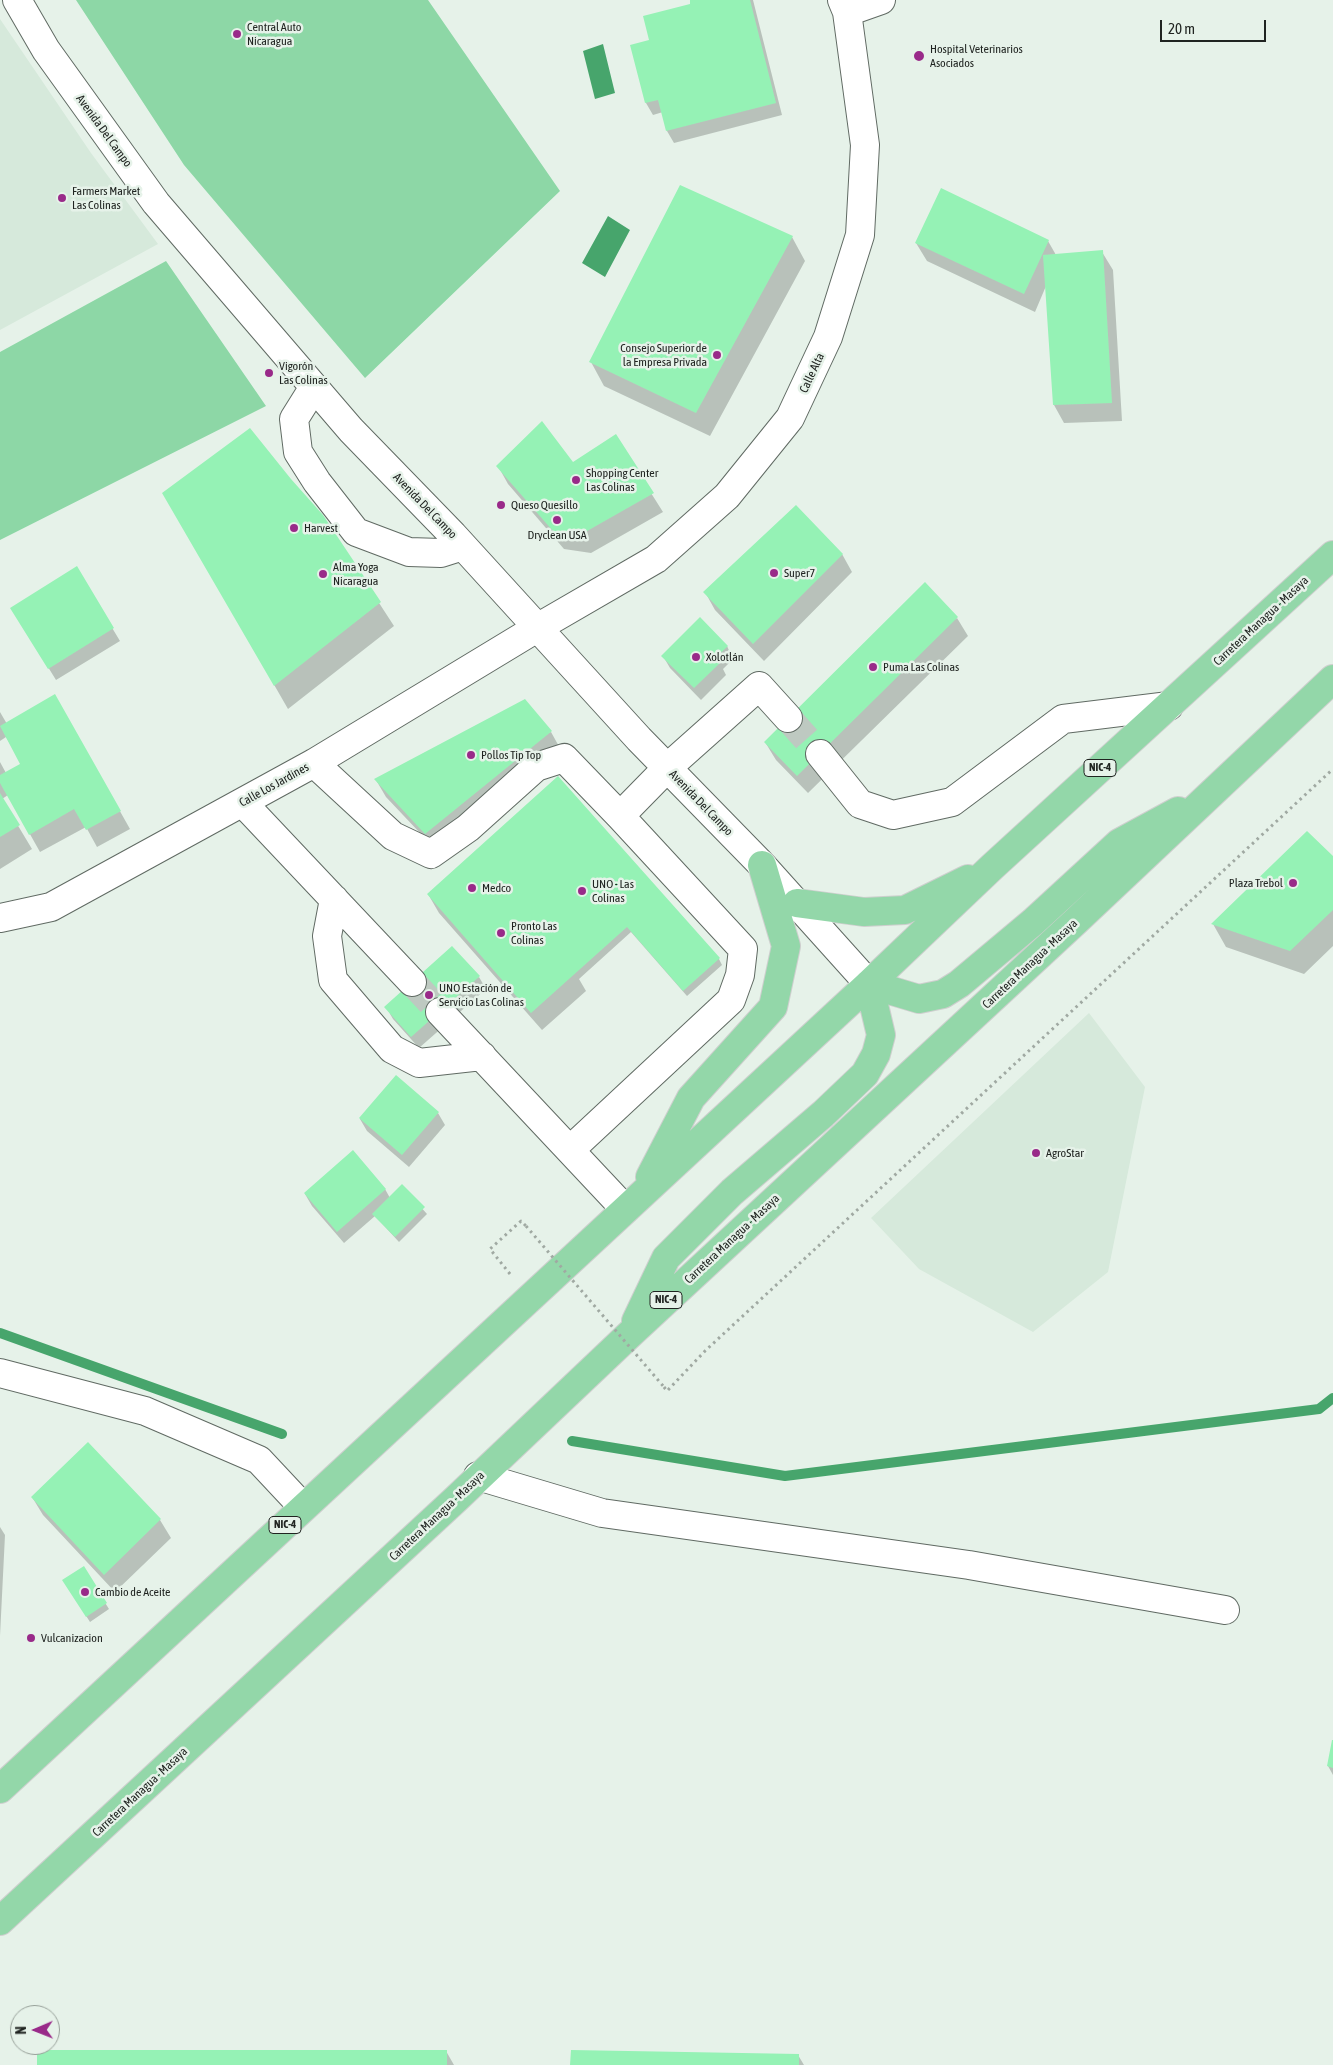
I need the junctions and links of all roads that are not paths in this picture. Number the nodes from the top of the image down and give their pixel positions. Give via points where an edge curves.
1 (17, 0) edge
2 (881, 0) edge
3 (845, 6) edge
4 (314, 386) junction
5 (463, 546) junction
6 (1333, 555) edge
7 (537, 628) junction
8 (1333, 680) edge
9 (1169, 706) junction
10 (788, 718) tunnel mouth
11 (820, 754) tunnel mouth
12 (314, 763) junction
13 (667, 768) junction
14 (1210, 794) junction
15 (243, 803) junction
16 (620, 816) junction
17 (762, 865) junction
18 (992, 867) junction
19 (334, 899) junction
20 (797, 903) junction
21 (0, 918) edge
22 (412, 982) tunnel mouth
23 (869, 984) junction
24 (440, 1012) tunnel mouth
25 (482, 1056) junction
26 (570, 1150) junction
27 (633, 1202) junction
28 (629, 1334) junction
29 (0, 1373) edge
30 (478, 1476) junction
31 (303, 1507) junction
32 (1225, 1610) dead end
33 (0, 1788) edge
34 (0, 1921) edge

1 - 4 street, Avenida Del Campo via 46,50 156,203
2 - 3 street
3 - 7 street, Calle Alta via 865,145 860,235 828,337 790,418 727,496 656,559
4 - 5 street, Avenida Del Campo via 351,430
4 - 5 street via 294,419 298,452 356,532 409,552 440,553
5 - 7 street, Avenida Del Campo
6 - 9 highway, Carretera Managua - Masaya / NIC-4
7 - 12 street, Calle Los Jardines
7 - 13 street, Avenida Del Campo
8 - 14 highway, Carretera Managua - Masaya / NIC-4
9 - 11 street via 1063,719 952,802 893,815 860,804
9 - 18 highway, Carretera Managua - Masaya / NIC-4
10 - 13 street via 759,686
12 - 15 street, Calle Los Jardines
12 - 16 street via 393,836 431,854 468,828 536,767 564,758
13 - 16 street
13 - 17 street, Avenida Del Campo
14 - 23 highway via 1118,843 1033,922 943,994 919,999
14 - 28 highway, Carretera Managua - Masaya / NIC-4
15 - 19 street
15 - 21 street, Calle Los Jardines via 51,907
16 - 26 street via 743,949 740,975 731,1000
17 - 20 street, Avenida Del Campo
17 - 27 highway via 786,946 773,1007 691,1098
18 - 20 highway via 905,910 864,912
18 - 23 highway, Carretera Managua - Masaya / NIC-4
19 - 22 street
19 - 25 street via 327,936 333,980 392,1049 420,1062
20 - 23 street, Avenida Del Campo
23 - 27 highway, Carretera Managua - Masaya / NIC-4
23 - 28 highway via 881,1035 876,1054 865,1074 732,1192 666,1258
24 - 25 street
25 - 26 street
26 - 27 street
27 - 31 highway, Carretera Managua - Masaya / NIC-4
28 - 30 highway, Carretera Managua - Masaya / NIC-4
29 - 31 street via 146,1410 259,1460
30 - 32 street via 602,1513 969,1565
30 - 34 highway, Carretera Managua - Masaya / NIC-4
31 - 33 highway, Carretera Managua - Masaya / NIC-4

